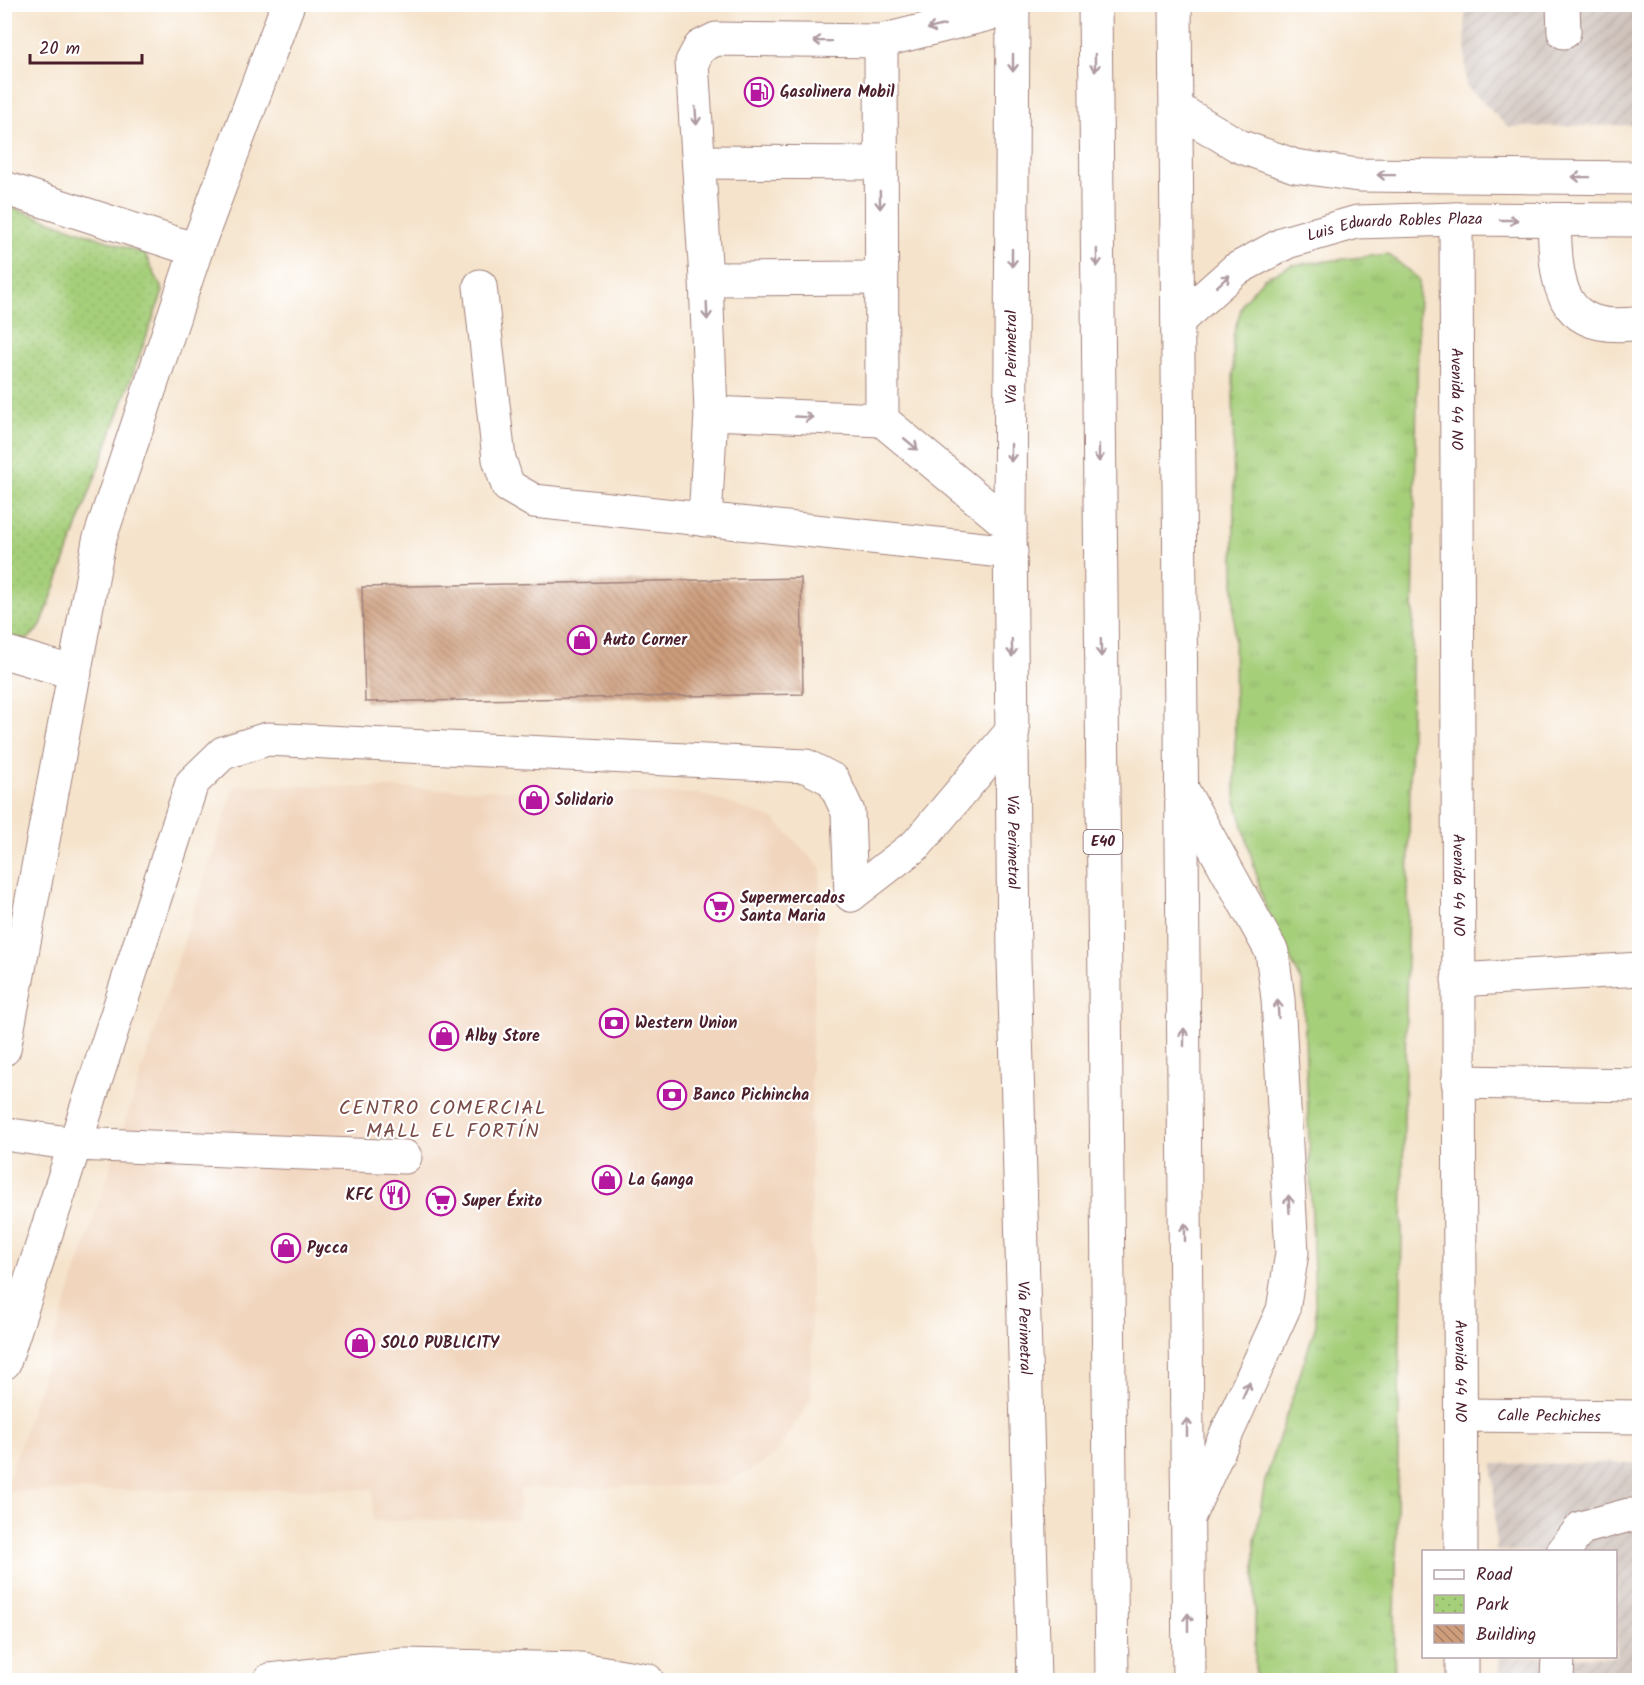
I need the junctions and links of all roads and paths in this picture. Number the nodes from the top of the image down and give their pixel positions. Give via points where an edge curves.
1 (288, 4) edge
2 (1095, 4) edge
3 (1175, 4) edge
4 (1013, 6) edge
5 (880, 41) junction
6 (1177, 110) junction
7 (699, 162) junction
8 (879, 164) junction
9 (1640, 178) edge
10 (4, 188) edge
11 (1456, 219) junction
12 (1554, 220) junction
13 (1640, 220) edge
14 (196, 250) junction
15 (880, 278) junction
16 (706, 279) junction
17 (480, 286) dead end
18 (1179, 320) junction
19 (1640, 323) edge
20 (711, 413) junction
21 (882, 420) junction
22 (705, 520) junction
23 (1011, 539) junction
24 (4, 652) edge
25 (75, 673) junction
26 (1013, 730) junction
27 (1182, 789) junction
28 (1640, 969) edge
29 (1458, 980) junction
30 (4, 1048) edge
31 (1458, 1082) junction
32 (1640, 1085) edge
33 (4, 1134) edge
34 (75, 1144) junction
35 (405, 1157) dead end
36 (4, 1363) edge
37 (1461, 1415) junction
38 (1640, 1417) edge
39 (1640, 1515) edge
40 (1187, 1520) junction
41 (1461, 1550) edge
42 (1564, 1550) edge
43 (1461, 1658) edge
44 (1558, 1658) edge
45 (270, 1680) edge
46 (648, 1680) edge
47 (1034, 1680) edge
48 (1112, 1680) edge
49 (1189, 1680) edge
50 (1462, 1680) edge
51 (1557, 1680) edge

1 - 14 main road
2 -> 48 main road, E40
3 - 6 main road
4 -> 5 main road
4 -> 23 main road, Vía Perimetral
5 -> 7 main road via 716,39 700,47 692,62
5 - 8 main road
9 -> 6 main road via 1358,175 1295,166 1239,146
6 - 18 main road
7 - 8 main road
7 - 16 main road
8 -> 15 main road
10 - 14 main road
11 -> 12 main road, Luis Eduardo Robles Plaza
18 -> 11 main road, Luis Eduardo Robles Plaza via 1236,270 1287,242 1356,222
11 - 29 main road, Avenida 44 NO
12 - 13 main road, Luis Eduardo Robles Plaza
12 - 19 main road via 1556,271 1577,315 1596,323
14 - 25 main road via 99,541
15 - 16 main road
15 - 21 main road
16 -> 20 main road
17 - 22 main road via 499,459 508,486 534,501
18 - 27 main road
20 -> 21 main road
20 - 22 main road
21 -> 23 main road
22 - 23 main road
23 -> 26 main road, Vía Perimetral
24 - 25 main road
25 - 30 main road
26 - 34 main road via 917,844 851,895 848,812 833,780 806,766 267,739 223,753 192,783
26 - 47 main road, Vía Perimetral via 1014,959
40 -> 27 main road
40 -> 27 main road via 1283,1310 1292,1253 1279,1011 1272,952
28 - 29 main road
29 - 31 main road, Avenida 44 NO
31 - 32 main road
31 - 37 main road, Avenida 44 NO
33 - 34 main road
34 - 35 main road
34 - 36 main road
37 - 38 main road, Calle Pechiches
37 - 41 main road, Avenida 44 NO
39 - 42 main road via 1581,1528
49 -> 40 main road
43 - 50 main road
44 - 51 main road
45 - 46 main road via 403,1665 581,1669

